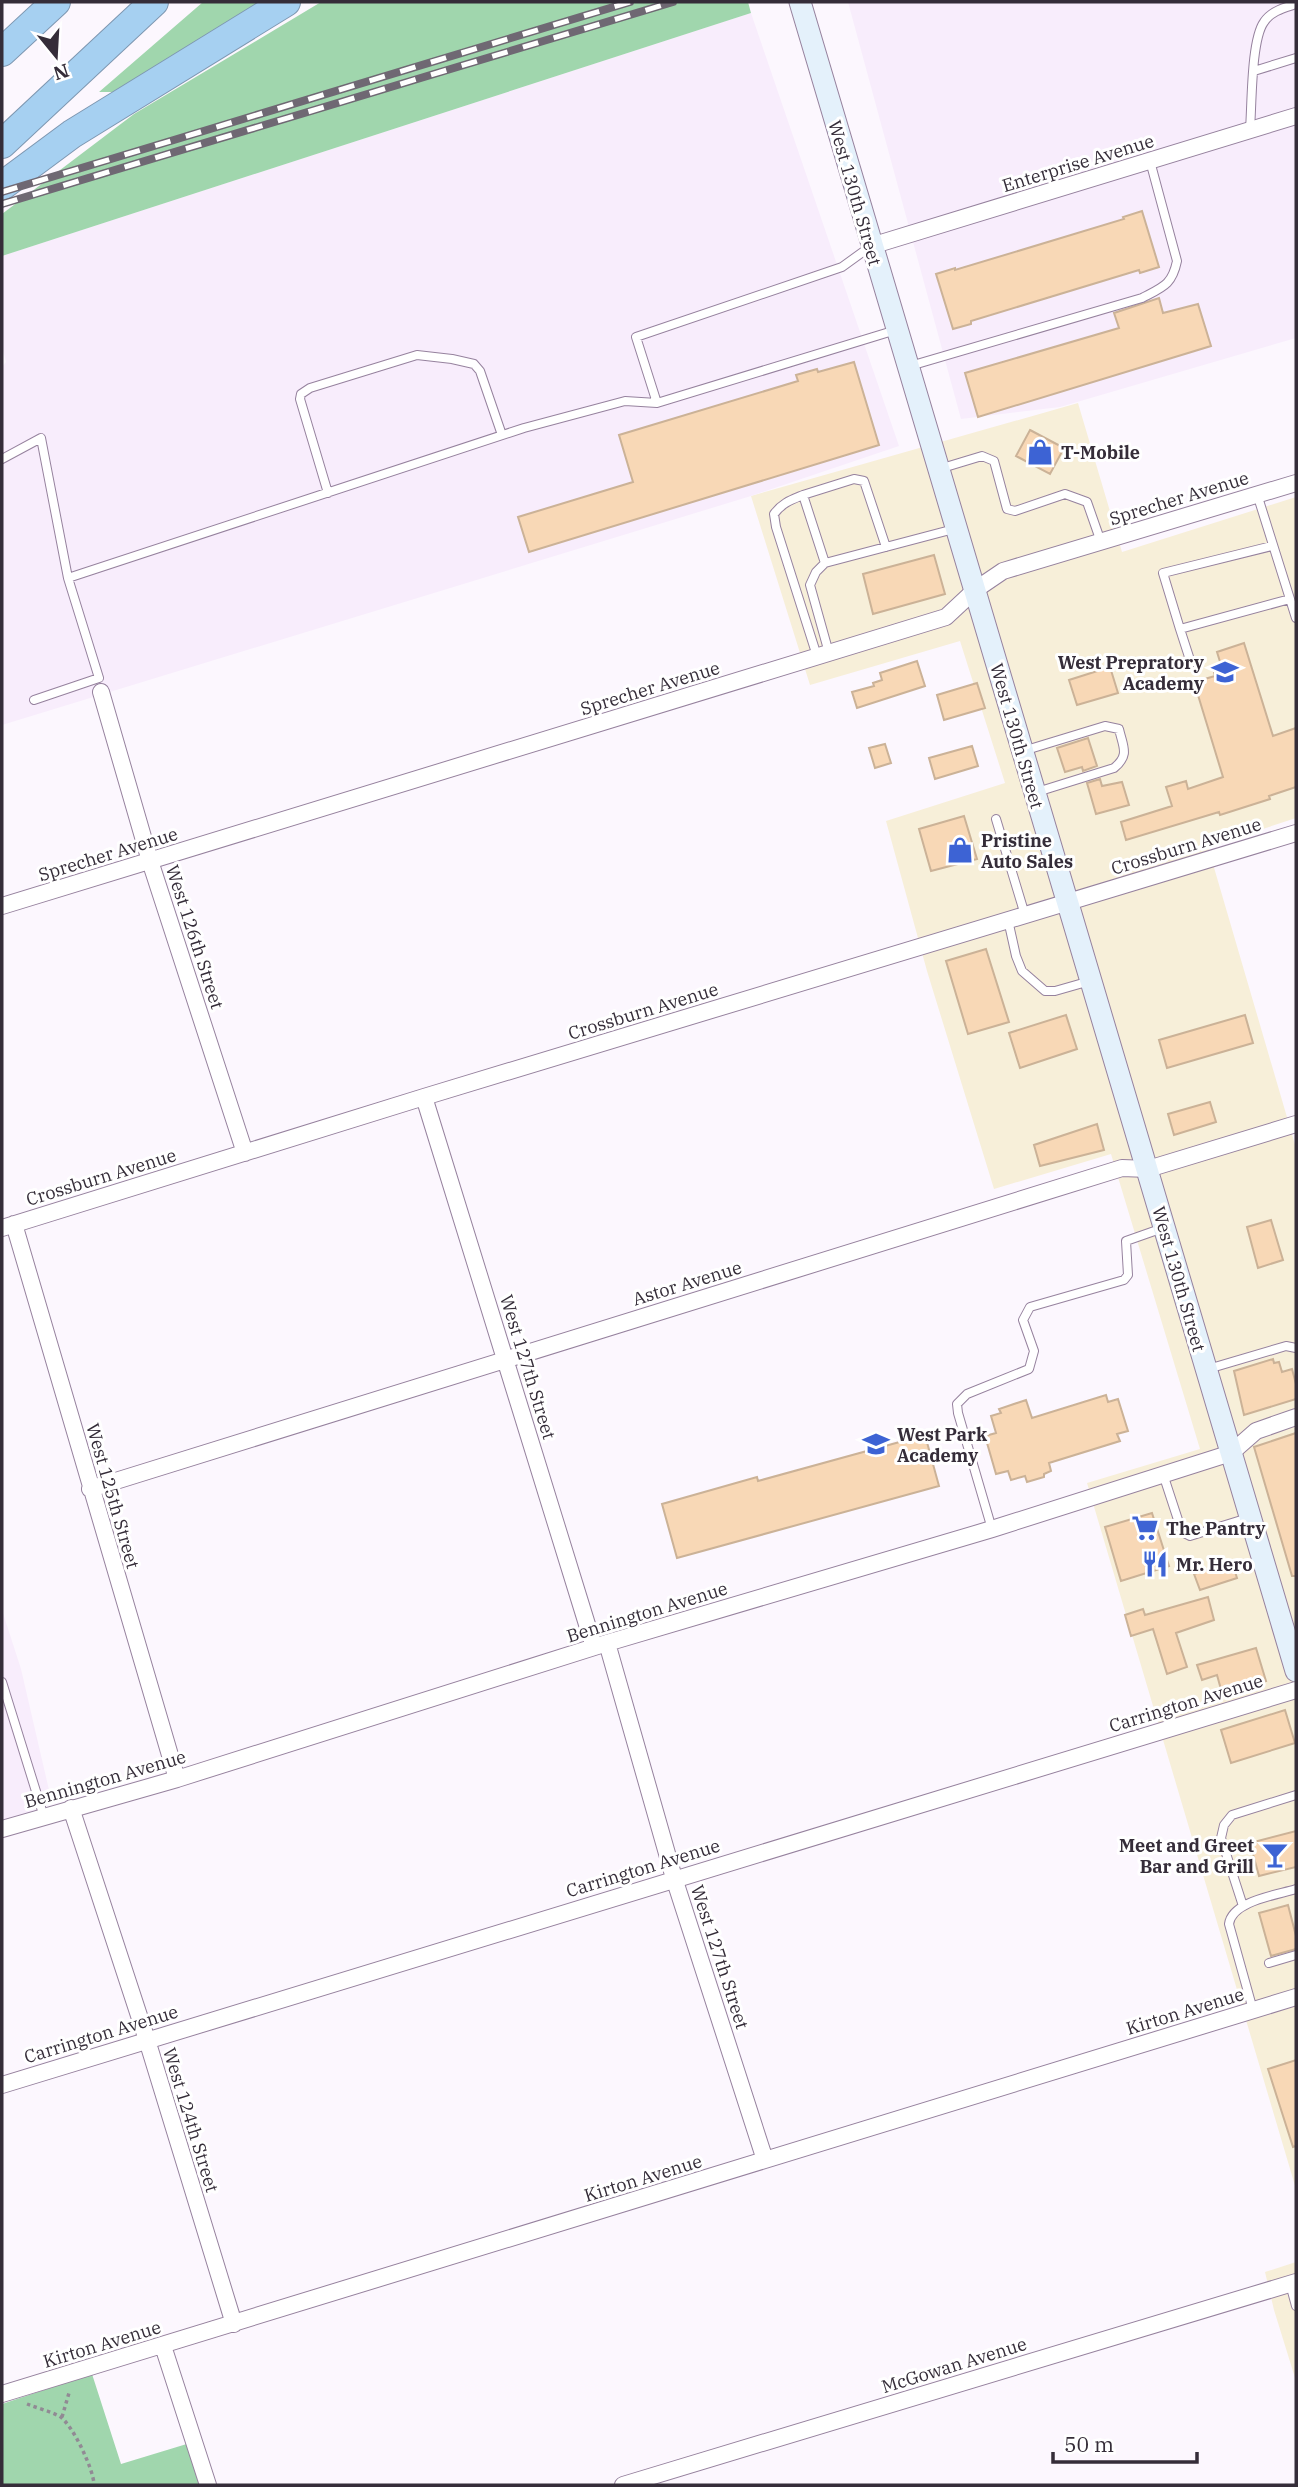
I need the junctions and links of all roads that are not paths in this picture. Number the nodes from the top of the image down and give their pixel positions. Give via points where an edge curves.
1 (56, 2) edge
2 (154, 2) edge
3 (286, 2) edge
4 (800, 2) edge
5 (1296, 4) edge
6 (2, 52) edge
7 (1296, 58) edge
8 (1254, 71) junction
9 (1296, 116) edge
10 (1250, 130) junction
11 (12, 135) edge
12 (1150, 161) junction
13 (2, 186) edge
14 (871, 246) junction
15 (896, 330) junction
16 (908, 367) junction
17 (657, 403) junction
18 (502, 435) junction
19 (2, 459) edge
20 (938, 469) junction
21 (1296, 482) edge
22 (328, 493) junction
23 (1257, 494) junction
24 (803, 495) junction
25 (957, 528) junction
26 (1101, 542) junction
27 (1272, 546) junction
28 (886, 547) junction
29 (825, 563) junction
30 (68, 578) junction
31 (975, 590) junction
32 (1290, 599) junction
33 (1296, 618) edge
34 (1180, 629) junction
35 (823, 654) junction
36 (1191, 663) dead end
37 (101, 692) dead end
38 (34, 701) dead end
39 (1022, 751) junction
40 (1034, 793) junction
41 (996, 819) dead end
42 (1296, 833) edge
43 (150, 861) junction
44 (1066, 903) junction
45 (2, 906) edge
46 (1025, 915) junction
47 (1008, 920) junction
48 (1090, 981) junction
49 (425, 1097) junction
50 (1296, 1124) edge
51 (245, 1153) junction
52 (1147, 1170) junction
53 (8, 1226) edge
54 (1164, 1227) junction
55 (1296, 1348) edge
56 (505, 1360) junction
57 (1206, 1370) junction
58 (1296, 1418) edge
59 (1231, 1453) junction
60 (1163, 1474) junction
61 (90, 1489) junction
62 (1250, 1518) junction
63 (992, 1529) junction
64 (600, 1645) junction
65 (1295, 1665) edge
66 (2, 1682) edge
67 (1296, 1690) edge
68 (177, 1779) junction
69 (1296, 1795) edge
70 (71, 1808) junction
71 (44, 1817) junction
72 (2, 1829) edge
73 (674, 1878) junction
74 (1296, 1889) edge
75 (1243, 1906) junction
76 (1296, 1955) edge
77 (1269, 1963) dead end
78 (1296, 1997) edge
79 (1253, 2010) junction
80 (146, 2040) junction
81 (2, 2085) edge
82 (765, 2160) junction
83 (1293, 2283) edge
84 (1296, 2306) edge
85 (234, 2324) junction
86 (163, 2346) junction
87 (2, 2395) edge
88 (208, 2485) edge
89 (623, 2485) edge

1 - 6 highway
2 - 11 highway
3 - 13 highway via 72,134
4 - 14 main road, West 130th Street
5 - 8 lane via 1265,19 1257,34
7 - 8 lane
8 - 10 lane
9 - 10 street, Enterprise Avenue
10 - 12 street, Enterprise Avenue
12 - 14 street, Enterprise Avenue
12 - 16 lane via 1177,261 1168,284 1142,298
14 - 15 main road, West 130th Street
14 - 17 lane via 842,267 636,337
15 - 16 main road, West 130th Street
15 - 17 lane
16 - 20 main road, West 130th Street
17 - 18 lane via 625,401
18 - 22 lane
18 - 22 lane via 474,364 417,355 310,388 300,399
19 - 30 lane via 41,438
20 - 25 main road, West 130th Street
20 - 26 lane via 982,456 994,461 1007,509 1015,511 1065,494 1087,502
21 - 23 street, Sprecher Avenue
22 - 30 lane
23 - 26 street, Sprecher Avenue
23 - 27 lane
24 - 28 lane via 854,478 864,481
24 - 29 lane
24 - 35 lane via 774,514
25 - 28 lane
25 - 31 main road, West 130th Street
26 - 31 street, Sprecher Avenue via 1003,571
27 - 32 lane
27 - 34 lane via 1163,573
28 - 29 lane
29 - 35 lane via 810,585
30 - 38 lane via 99,678
31 - 35 street, Sprecher Avenue via 946,617
31 - 39 main road, West 130th Street
32 - 33 lane
32 - 34 lane
34 - 36 lane
35 - 43 street, Sprecher Avenue
37 - 43 street, West 126th Street
39 - 40 main road, West 130th Street
39 - 40 lane via 1104,726 1119,729 1125,754 1114,768
40 - 44 main road, West 130th Street
41 - 46 lane
42 - 44 street, Crossburn Avenue
43 - 45 street, Sprecher Avenue
43 - 51 street, West 126th Street
44 - 46 street, Crossburn Avenue
44 - 48 main road, West 130th Street
46 - 47 street, Crossburn Avenue
47 - 48 lane via 1022,971 1045,992
47 - 49 street, Crossburn Avenue
48 - 52 main road, West 130th Street
49 - 51 street, Crossburn Avenue
49 - 56 street, West 127th Street
50 - 52 street, Astor Avenue
51 - 53 street, Crossburn Avenue
52 - 54 main road, West 130th Street
52 - 56 street, Astor Avenue via 1122,1168
53 - 61 street, West 125th Street
54 - 57 main road, West 130th Street
54 - 63 lane via 1126,1241 1129,1265 1124,1280 1030,1307 1023,1320 1034,1351 1029,1369 967,1394 957,1404
55 - 57 lane via 1286,1346
56 - 61 street, Astor Avenue
56 - 64 street, West 127th Street
57 - 59 main road, West 130th Street
58 - 59 street, Bennington Avenue via 1256,1431
59 - 60 street, Bennington Avenue
59 - 62 main road, West 130th Street
60 - 62 lane via 1182,1532 1189,1536
60 - 63 street, Bennington Avenue
61 - 68 street, West 125th Street
62 - 65 main road, West 130th Street
63 - 64 street, Bennington Avenue
64 - 68 street, Bennington Avenue
64 - 73 street, West 127th Street
66 - 71 lane
67 - 73 street, Carrington Avenue
68 - 70 street, Bennington Avenue
69 - 75 lane via 1232,1815 1224,1825 1221,1838
70 - 71 street, Bennington Avenue
70 - 80 street, West 124th Street
71 - 72 street, Bennington Avenue
73 - 80 street, Carrington Avenue
73 - 82 street, West 127th Street
74 - 75 lane
75 - 79 lane via 1234,1910 1229,1924
76 - 77 lane
78 - 79 street, Kirton Avenue
79 - 82 street, Kirton Avenue
80 - 81 street, Carrington Avenue
80 - 85 street, West 124th Street
82 - 85 street, Kirton Avenue
83 - 84 lane
83 - 89 street, McGowan Avenue
85 - 86 street, Kirton Avenue
86 - 87 street, Kirton Avenue
86 - 88 street

